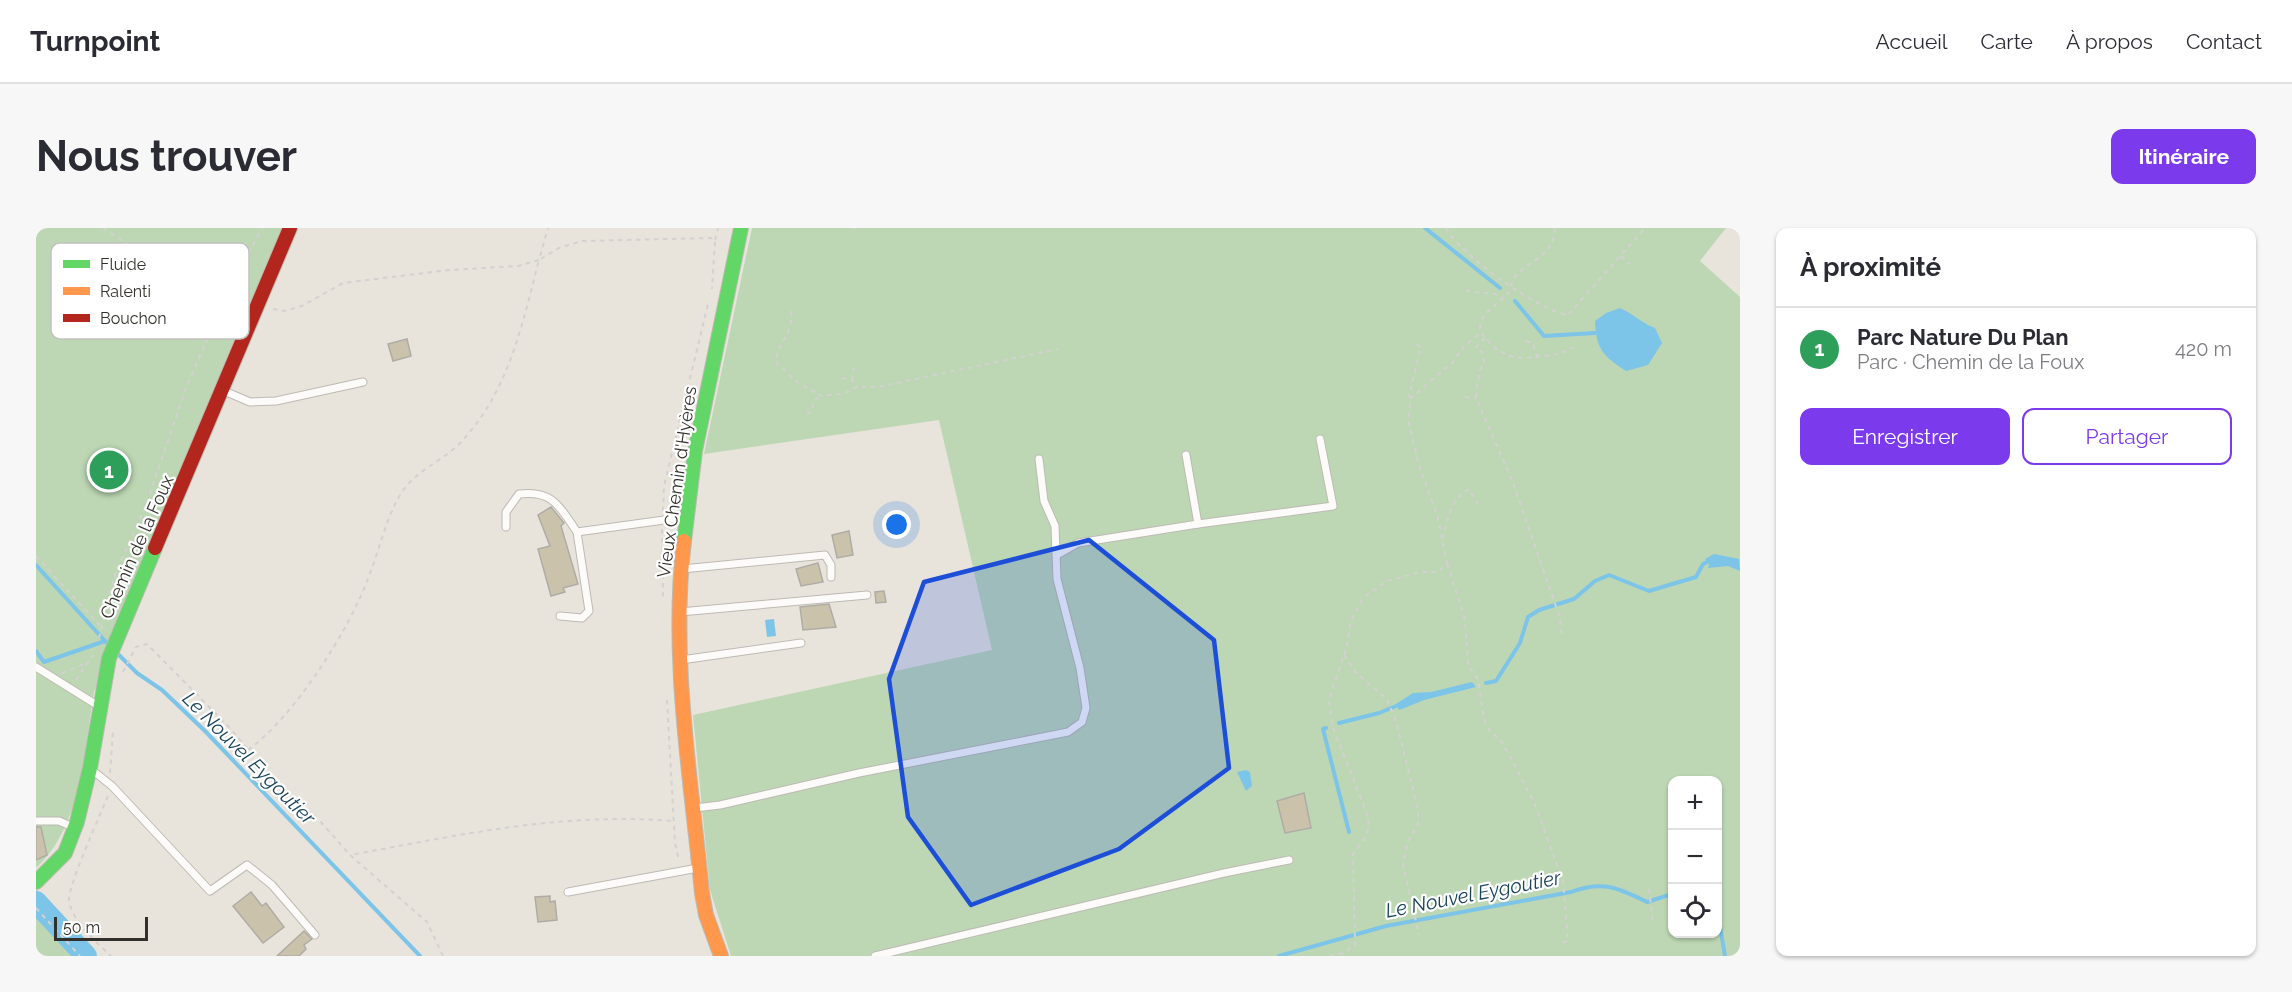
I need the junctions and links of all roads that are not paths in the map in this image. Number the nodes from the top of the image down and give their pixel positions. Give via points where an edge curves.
1 (290, 228) edge
2 (741, 228) edge
3 (249, 322) edge
4 (242, 339) edge
5 (363, 382) dead end
6 (221, 390) junction
7 (1320, 440) dead end
8 (1186, 455) dead end
9 (1039, 459) dead end
10 (688, 517) junction
11 (1198, 524) junction
12 (506, 527) dead end
13 (577, 531) junction
14 (1057, 555) junction
15 (682, 569) junction
16 (831, 577) dead end
17 (867, 596) dead end
18 (680, 612) junction
19 (560, 616) dead end
20 (801, 644) dead end
21 (681, 660) junction
22 (36, 667) edge
23 (100, 707) junction
24 (90, 768) junction
25 (695, 808) junction
26 (36, 821) edge
27 (75, 828) junction
28 (1289, 860) dead end
29 (701, 867) junction
30 (38, 881) edge
31 (568, 892) dead end
32 (315, 935) dead end
33 (721, 956) edge
34 (874, 956) edge

1 - 3 street, Chemin de la Foux
2 - 10 street, Vieux Chemin d'Hyères via 698,439
4 - 6 street, Chemin de la Foux
5 - 6 lane via 262,402 250,402
6 - 23 street, Chemin de la Foux via 115,641
7 - 11 lane via 1334,506
8 - 11 lane
9 - 14 lane via 1044,501 1055,526
10 - 13 lane
10 - 15 street, Vieux Chemin d'Hyères
11 - 14 lane via 1078,543
12 - 13 lane via 506,512 519,494 537,492 555,501
13 - 19 lane via 589,611 582,618
14 - 25 lane via 1057,579 1086,708 1082,722 1068,732
15 - 16 lane via 825,555 831,565
15 - 18 street, Vieux Chemin d'Hyères
17 - 18 lane
18 - 21 street, Vieux Chemin d'Hyères
20 - 21 lane
21 - 25 street, Vieux Chemin d'Hyères
22 - 23 lane
23 - 24 street, Chemin de la Foux
24 - 27 street, Chemin de la Foux
24 - 32 lane via 112,786 210,891 247,865 272,885
25 - 29 street, Vieux Chemin d'Hyères
26 - 27 lane via 59,821
27 - 30 street, Chemin de la Foux via 65,853
28 - 34 lane
29 - 31 lane
29 - 33 street, Vieux Chemin d'Hyères via 706,915

